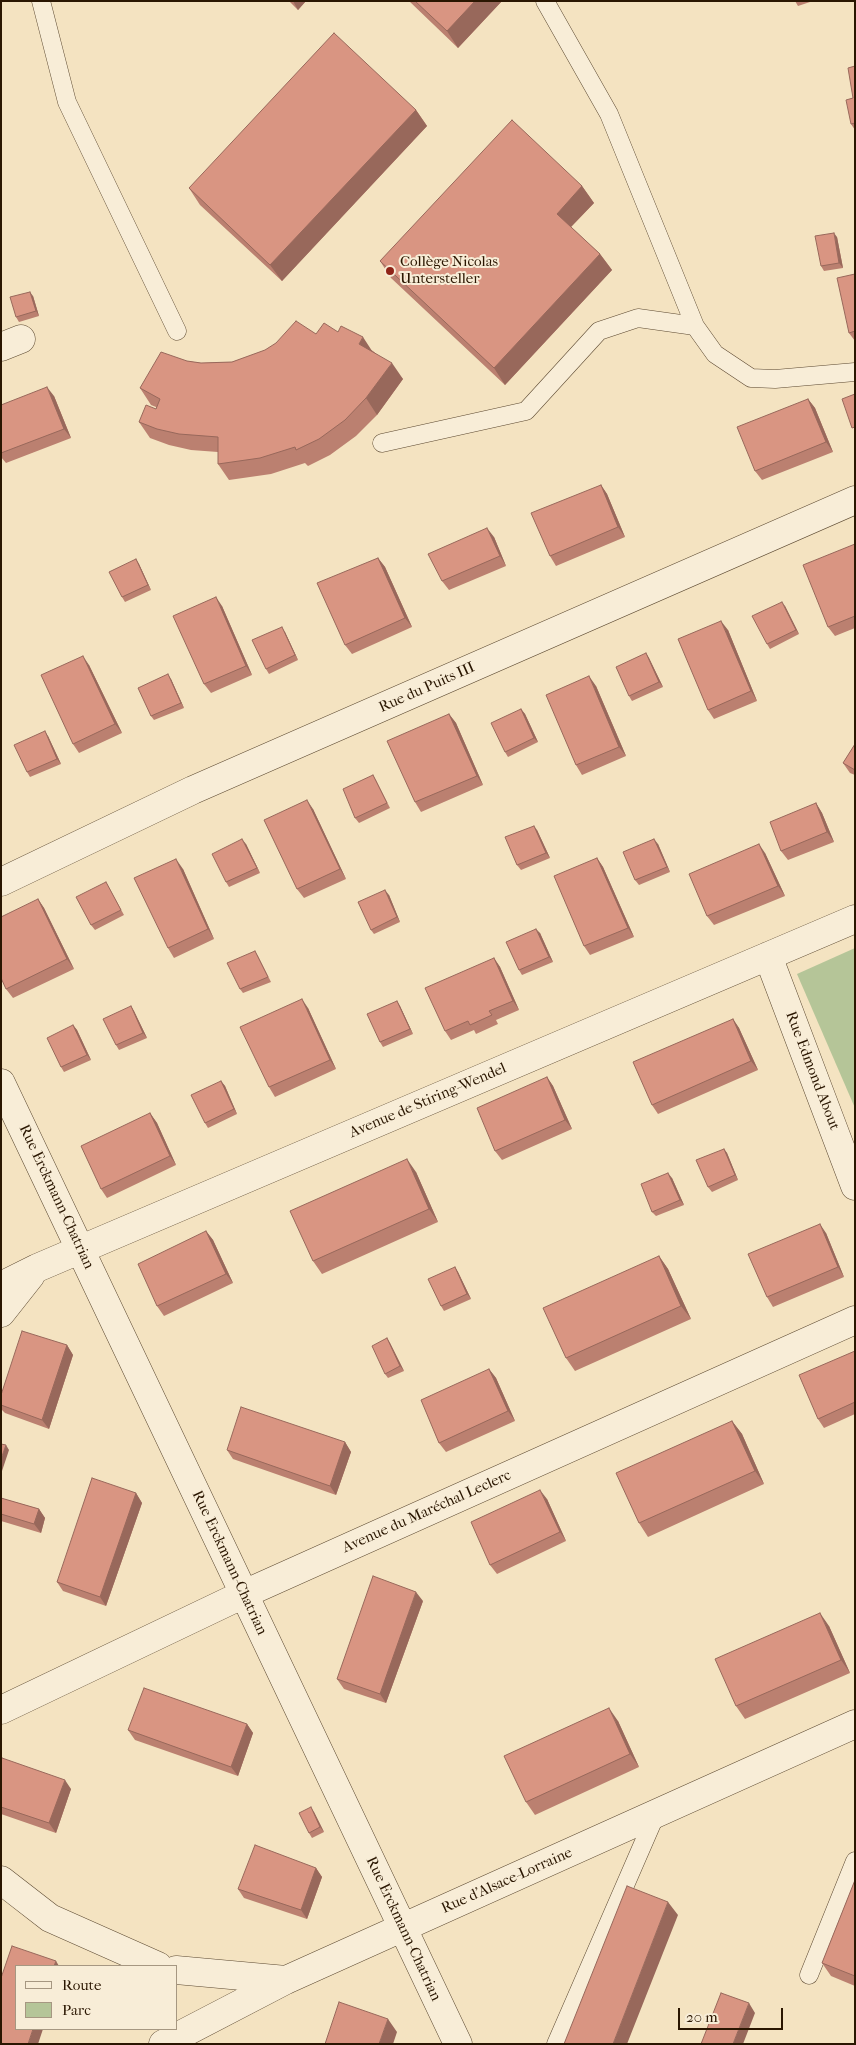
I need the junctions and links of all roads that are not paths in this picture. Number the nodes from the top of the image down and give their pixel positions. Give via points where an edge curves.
1 (42, 1) edge
2 (545, 1) edge
3 (695, 326) junction
4 (177, 331) dead end
5 (855, 372) edge
6 (382, 443) dead end
7 (855, 500) edge
8 (1, 882) edge
9 (855, 919) edge
10 (768, 956) junction
11 (1, 1083) edge
12 (855, 1186) edge
13 (80, 1250) junction
14 (36, 1268) junction
15 (1, 1286) edge
16 (1, 1313) edge
17 (855, 1320) edge
18 (244, 1594) junction
19 (1, 1710) edge
20 (855, 1724) edge
21 (656, 1814) junction
22 (855, 1861) edge
23 (1, 1880) edge
24 (403, 1928) junction
25 (156, 1965) edge
26 (178, 1970) edge
27 (809, 1975) dead end
28 (286, 1980) junction
29 (163, 2044) edge
30 (458, 2044) edge
31 (556, 2044) edge

1 - 4 lane via 67,102
2 - 3 lane via 609,114
3 - 5 lane via 715,354 751,378
3 - 6 lane via 638,318 599,331 526,411
7 - 8 street, Rue du Puits III via 194,790
9 - 10 street, Avenue de Stiring-Wendel
10 - 12 street, Rue Edmond About
10 - 13 street, Avenue de Stiring-Wendel
11 - 13 street, Rue Erckmann-Chatrian
13 - 14 street, Avenue de Stiring-Wendel
13 - 18 street, Rue Erckmann-Chatrian
14 - 15 street, Avenue de Stiring-Wendel
14 - 16 street
17 - 18 street, Avenue du Maréchal Leclerc
18 - 19 street, Avenue du Maréchal Leclerc
18 - 24 street, Rue Erckmann-Chatrian
20 - 21 street, Rue d'Alsace-Lorraine
21 - 24 street, Rue d'Alsace-Lorraine
21 - 31 lane
22 - 27 lane
23 - 25 street via 50,1918
24 - 28 street, Rue d'Alsace-Lorraine
24 - 30 street, Rue Erckmann-Chatrian
26 - 28 street
28 - 29 street, Rue d'Alsace-Lorraine

